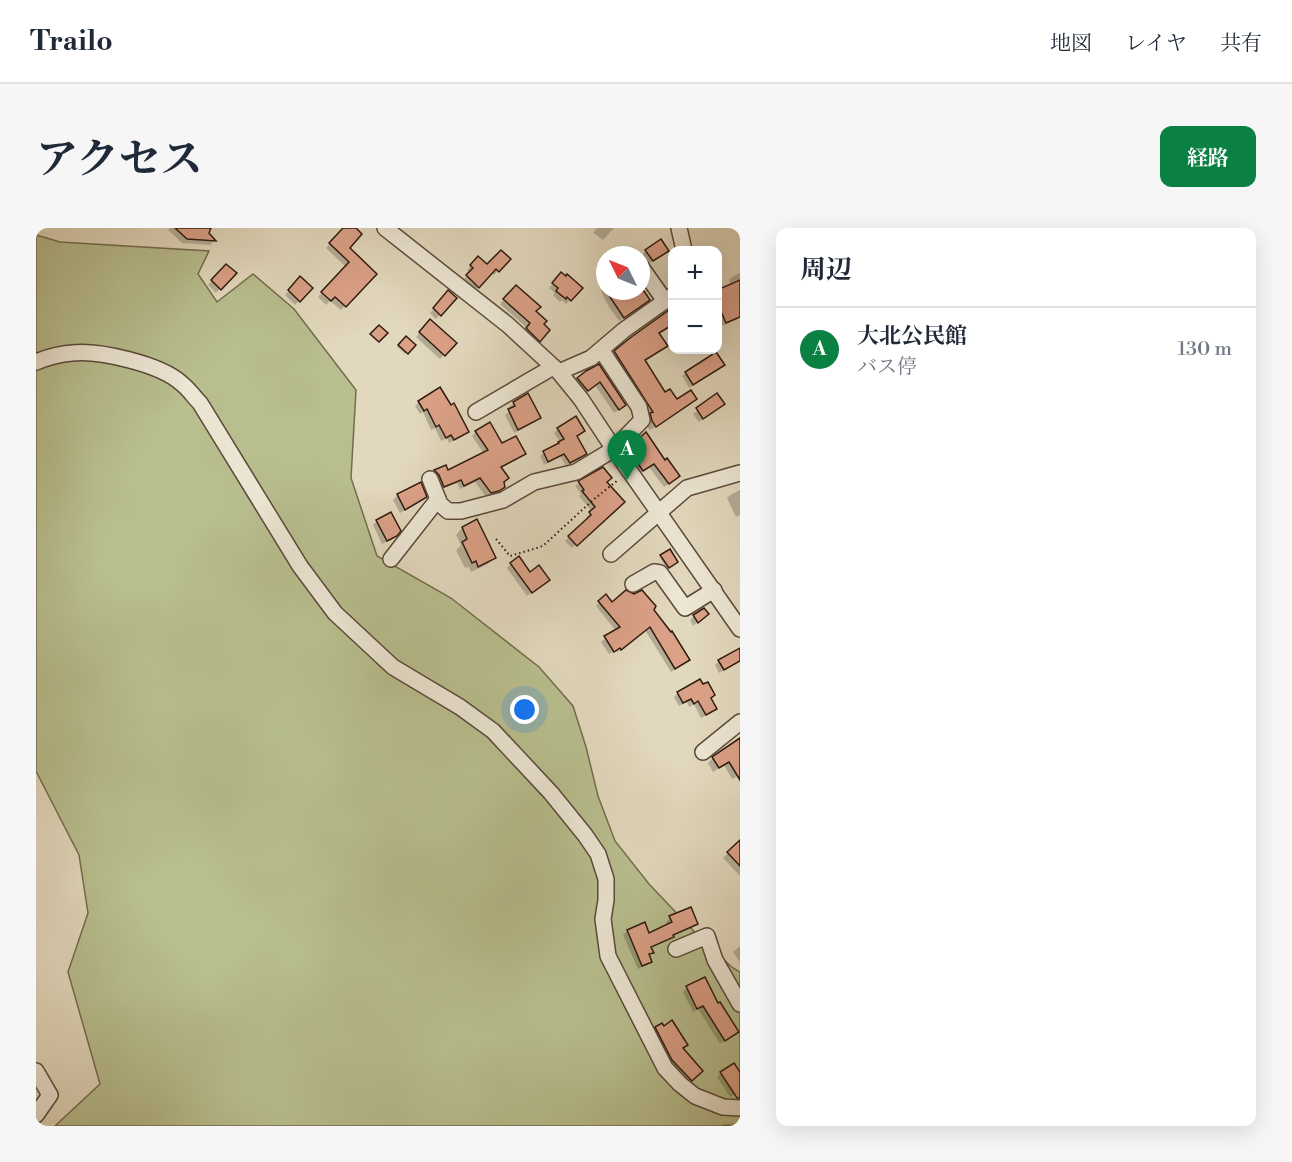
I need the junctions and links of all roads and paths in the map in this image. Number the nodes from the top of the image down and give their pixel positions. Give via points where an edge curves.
1 (385, 228) edge
2 (679, 228) edge
3 (683, 246) edge
4 (650, 277) edge
5 (668, 297) edge
6 (668, 299) edge
7 (602, 351) junction
8 (36, 362) edge
9 (556, 370) junction
10 (476, 412) dead end
11 (615, 449) junction
12 (630, 470) junction
13 (740, 473) edge
14 (430, 479) dead end
15 (438, 499) junction
16 (659, 512) junction
17 (496, 539) dead end
18 (611, 554) dead end
19 (390, 559) dead end
20 (633, 584) dead end
21 (714, 590) junction
22 (740, 629) edge
23 (740, 722) edge
24 (703, 752) dead end
25 (676, 950) dead end
26 (740, 1004) edge
27 (36, 1071) edge
28 (740, 1108) edge
29 (36, 1115) edge

1 - 9 street via 508,325
2 - 3 street
4 - 5 street
6 - 7 street
7 - 9 street
7 - 11 street via 639,407 642,420
8 - 28 street via 73,353 94,353 146,365 182,383 200,403 300,566 335,613 393,667 493,731 585,836 598,854 606,879 603,920 608,956 665,1068 695,1096 723,1107
9 - 10 street
9 - 11 street
11 - 12 street
11 - 15 street via 576,472 534,482 503,500 448,512
12 - 16 street
12 - 17 path via 544,545 510,556
13 - 16 street via 687,488
14 - 15 street
15 - 19 street
16 - 18 street
16 - 21 street
20 - 21 street via 654,572 660,573 685,608
21 - 22 street
23 - 24 street
25 - 26 street via 707,936
27 - 29 street via 50,1095

